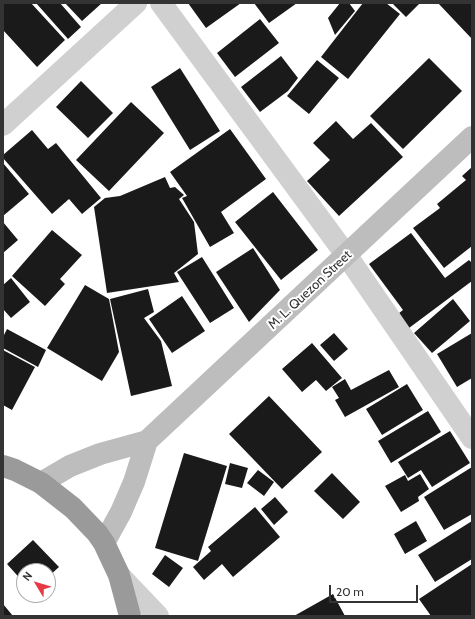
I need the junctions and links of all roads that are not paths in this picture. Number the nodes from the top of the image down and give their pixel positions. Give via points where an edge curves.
1 (136, 3) edge
2 (161, 3) edge
3 (3, 125) edge
4 (472, 137) edge
5 (346, 256) junction
6 (472, 438) edge
7 (147, 441) junction
8 (3, 466) edge
9 (41, 482) junction
10 (104, 542) junction
11 (119, 575) junction
12 (130, 616) edge
13 (158, 616) edge

1 - 3 street
2 - 5 street
4 - 5 main road, M. L. Quezon Street
5 - 6 street
5 - 7 main road, M. L. Quezon Street
7 - 9 main road, M. L. Quezon Street via 100,454 70,466
7 - 10 main road, M. L. Quezon Street via 134,482
8 - 9 highway
9 - 10 highway via 73,508
10 - 11 highway
11 - 12 highway
11 - 13 street

